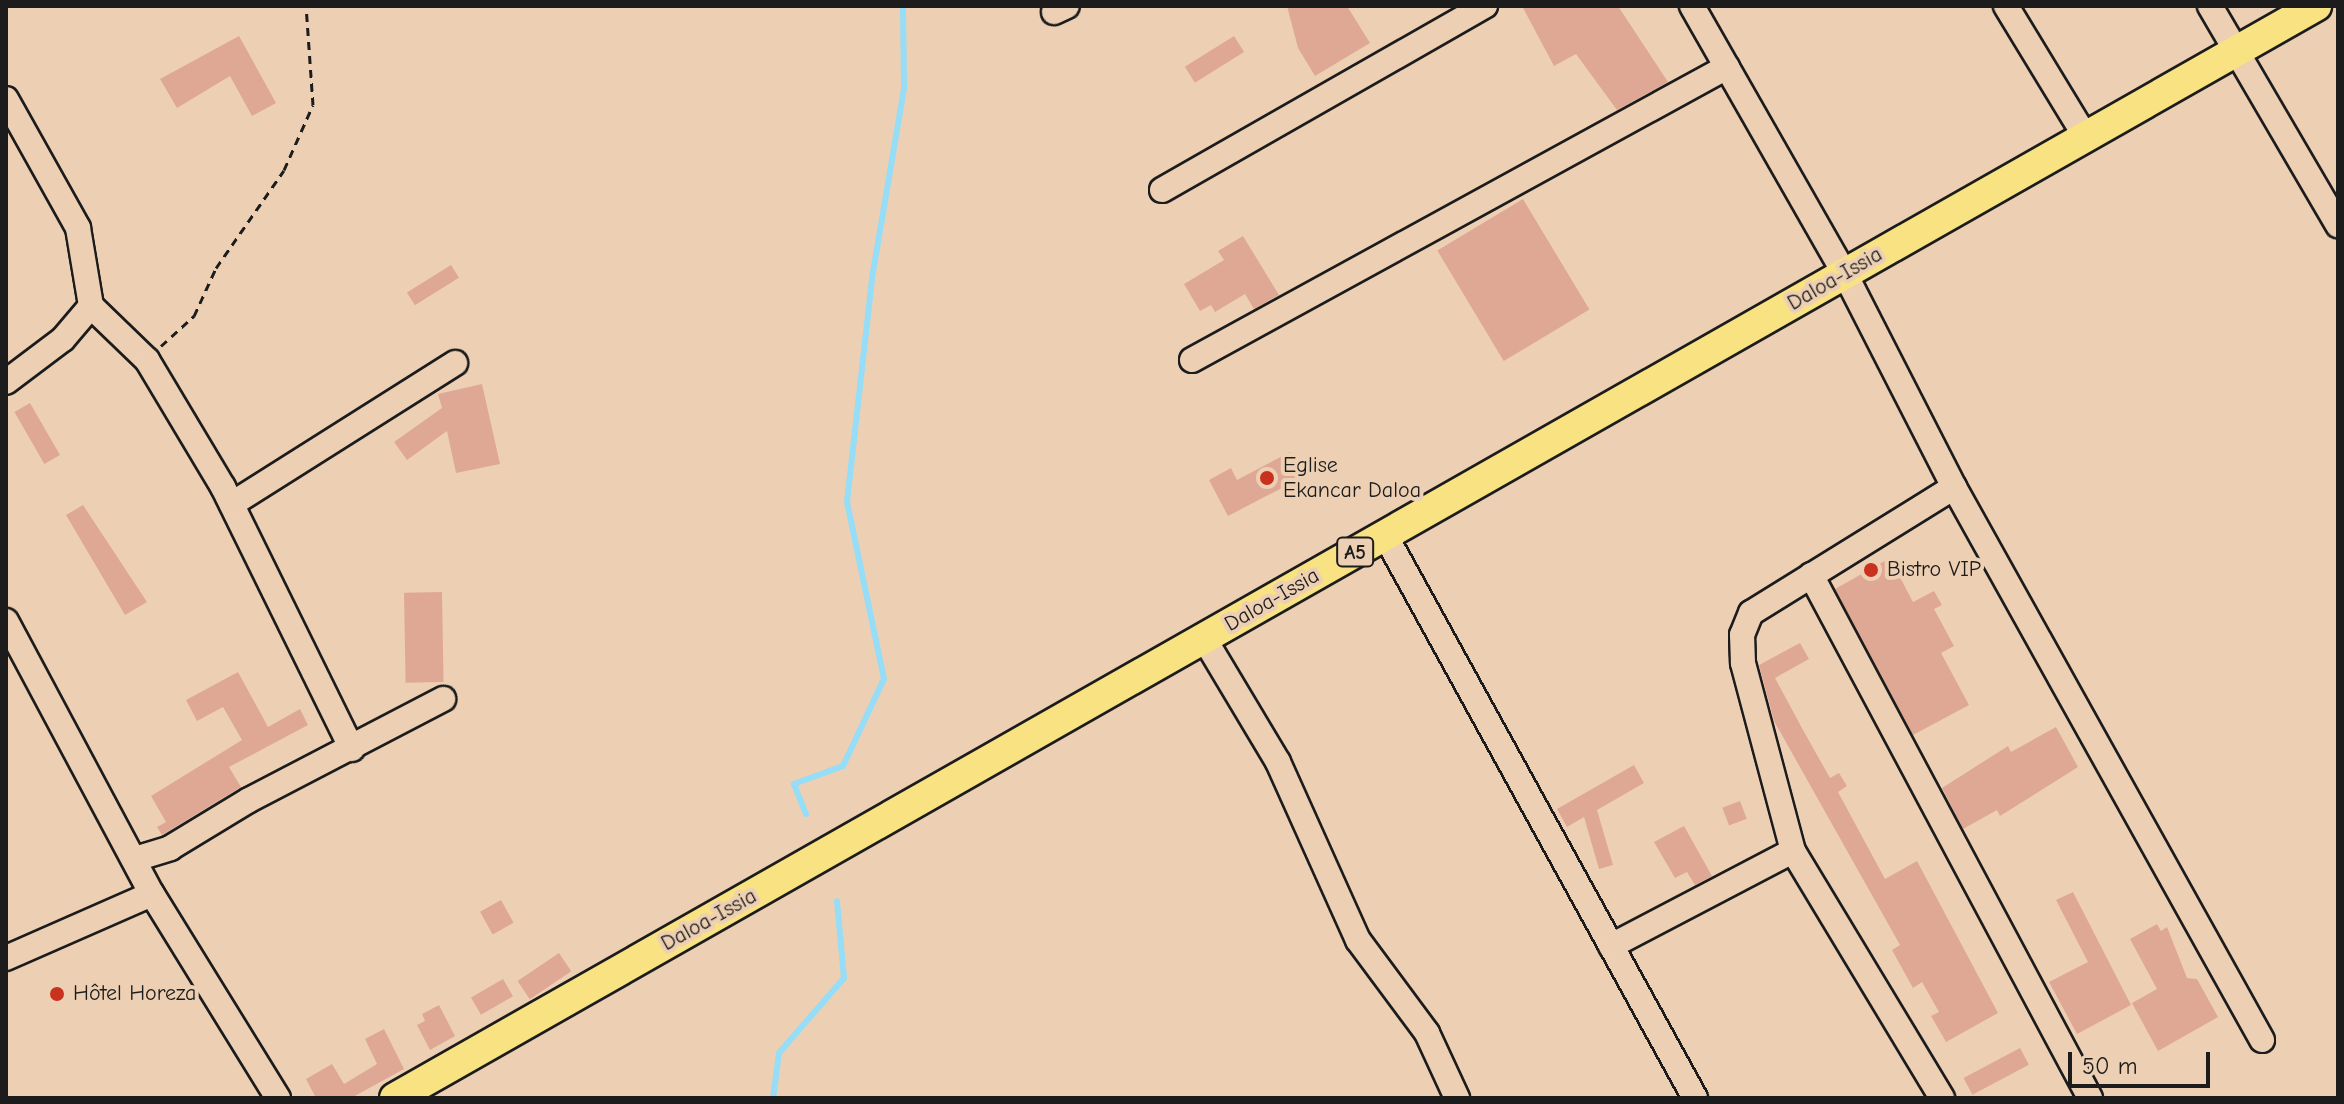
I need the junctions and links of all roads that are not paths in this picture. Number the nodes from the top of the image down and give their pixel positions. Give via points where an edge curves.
1 (1485, 6) edge
2 (1692, 6) edge
3 (2006, 6) edge
4 (2210, 6) edge
5 (2316, 6) edge
6 (2235, 52) junction
7 (1727, 67) junction
8 (6, 99) edge
9 (2085, 136) junction
10 (1162, 190) dead end
11 (2338, 225) edge
12 (1845, 274) junction
13 (91, 306) junction
14 (1192, 360) dead end
15 (455, 363) dead end
16 (6, 382) edge
17 (1954, 487) junction
18 (232, 504) junction
19 (1385, 535) junction
20 (1811, 575) junction
21 (6, 621) edge
22 (1205, 640) junction
23 (443, 699) dead end
24 (352, 749) junction
25 (1793, 851) junction
26 (135, 859) junction
27 (152, 894) junction
28 (1611, 946) junction
29 (6, 958) edge
30 (2262, 1040) dead end
31 (278, 1098) edge
32 (395, 1098) edge
33 (1457, 1098) edge
34 (1695, 1098) edge
35 (1942, 1098) edge
36 (2090, 1098) edge

1 - 10 street
2 - 7 street
3 - 9 street
4 - 6 street
5 - 6 main road, Daloa-Issia / A5
6 - 9 main road, Daloa-Issia / A5
6 - 11 street
7 - 12 street
7 - 14 street
8 - 13 street via 78,228
9 - 12 main road, Daloa-Issia / A5
12 - 17 street
12 - 19 main road, Daloa-Issia / A5
13 - 16 street via 63,339
13 - 18 street via 147,360
15 - 18 street
17 - 20 street
17 - 30 street
18 - 24 street
19 - 22 main road, Daloa-Issia / A5
19 - 28 street
20 - 25 street via 1751,613 1742,635 1743,663
20 - 36 street
21 - 26 street
22 - 32 main road, Daloa-Issia / A5
22 - 33 street via 1278,762 1351,927 1427,1033
23 - 24 street
24 - 26 street via 249,800 170,848
25 - 28 street
25 - 35 street
26 - 27 street
27 - 29 street
27 - 31 street
28 - 34 street

